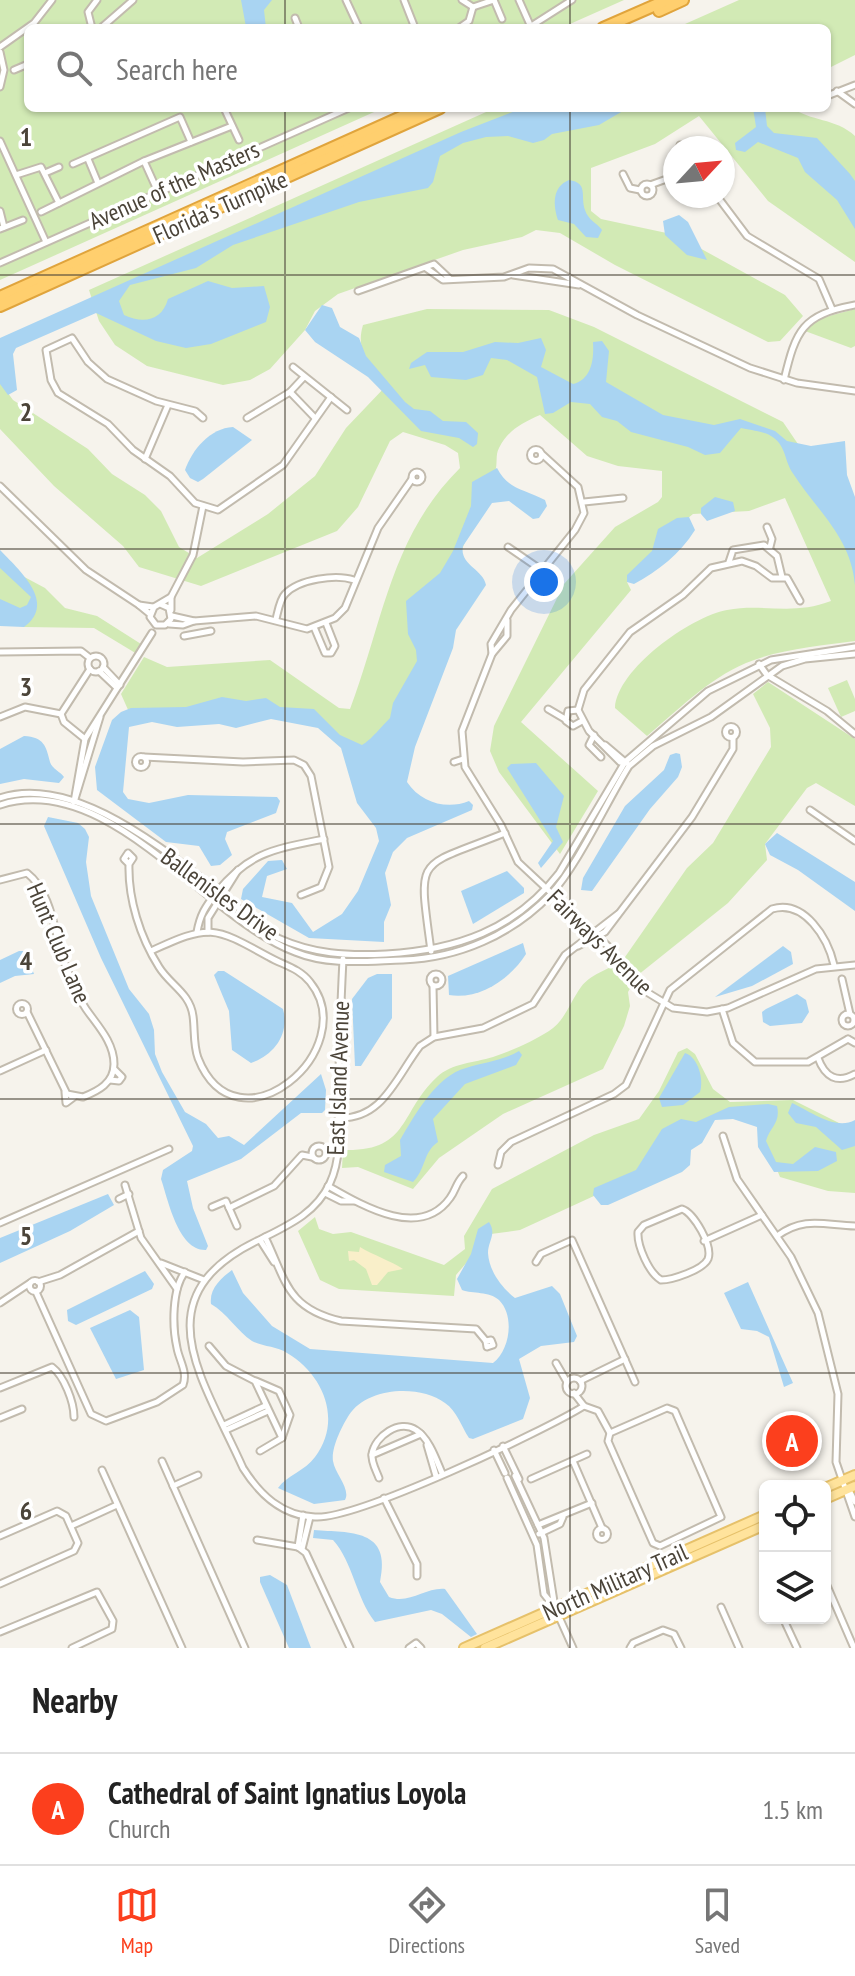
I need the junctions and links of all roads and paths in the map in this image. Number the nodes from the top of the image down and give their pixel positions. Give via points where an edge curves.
1 (52, 0) edge
2 (97, 0) edge
3 (133, 0) edge
4 (346, 0) edge
5 (404, 0) edge
6 (462, 0) edge
7 (494, 0) edge
8 (519, 0) edge
9 (572, 0) edge
10 (667, 0) edge
11 (683, 0) edge
12 (473, 7) junction
13 (295, 18) dead end
14 (502, 19) dead end
15 (31, 24) edge
16 (91, 24) edge
17 (106, 24) edge
18 (297, 24) edge
19 (357, 24) edge
20 (413, 24) edge
21 (465, 24) edge
22 (528, 24) edge
23 (534, 24) edge
24 (612, 24) edge
25 (629, 24) edge
26 (24, 31) edge
27 (0, 50) edge
28 (24, 66) edge
29 (14, 70) dead end
30 (855, 85) edge
31 (0, 87) edge
32 (837, 91) junction
33 (831, 94) edge
34 (854, 101) edge
35 (226, 112) edge
36 (340, 112) edge
37 (412, 112) edge
38 (431, 112) edge
39 (232, 126) junction
40 (239, 140) dead end
41 (0, 141) edge
42 (191, 142) junction
43 (88, 159) junction
44 (144, 161) junction
45 (73, 164) dead end
46 (59, 167) dead end
47 (45, 173) junction
48 (623, 174) dead end
49 (16, 175) junction
50 (663, 180) edge
51 (98, 183) junction
52 (650, 185) junction
53 (640, 190) junction
54 (158, 192) junction
55 (59, 203) junction
56 (726, 208) edge
57 (0, 211) edge
58 (41, 212) dead end
59 (23, 220) dead end
60 (2, 228) edge
61 (46, 242) junction
62 (0, 263) edge
63 (426, 268) junction
64 (513, 275) junction
65 (450, 279) junction
66 (580, 285) junction
67 (358, 291) dead end
68 (0, 297) edge
69 (855, 305) edge
70 (0, 306) edge
71 (832, 309) junction
72 (293, 367) dead end
73 (304, 377) junction
74 (784, 380) junction
75 (855, 391) edge
76 (290, 392) junction
77 (331, 397) junction
78 (168, 405) junction
79 (347, 410) dead end
80 (203, 418) dead end
81 (247, 418) dead end
82 (315, 418) junction
83 (543, 455) dead end
84 (145, 459) junction
85 (412, 479) dead end
86 (0, 486) edge
87 (623, 498) dead end
88 (584, 502) junction
89 (203, 506) junction
90 (767, 527) dead end
91 (508, 547) dead end
92 (770, 547) junction
93 (729, 562) junction
94 (540, 569) junction
95 (782, 577) junction
96 (354, 580) junction
97 (171, 597) junction
98 (800, 601) dead end
99 (139, 605) junction
100 (157, 606) junction
101 (171, 613) junction
102 (150, 617) junction
103 (276, 619) junction
104 (507, 620) junction
105 (192, 621) junction
106 (326, 623) junction
107 (165, 624) junction
108 (314, 627) junction
109 (211, 631) dead end
110 (152, 633) junction
111 (202, 633) junction
112 (184, 636) dead end
113 (855, 647) edge
114 (0, 652) edge
115 (492, 654) junction
116 (855, 654) edge
117 (90, 658) junction
118 (759, 664) junction
119 (90, 669) junction
120 (101, 669) junction
121 (767, 675) junction
122 (118, 686) junction
123 (548, 709) dead end
124 (578, 710) junction
125 (101, 712) junction
126 (61, 714) junction
127 (0, 717) edge
128 (565, 719) junction
129 (582, 721) junction
130 (855, 734) edge
131 (594, 735) junction
132 (733, 738) dead end
133 (85, 739) junction
134 (144, 757) dead end
135 (601, 757) dead end
136 (463, 759) junction
137 (454, 762) dead end
138 (627, 764) junction
139 (0, 798) edge
140 (0, 805) edge
141 (73, 805) junction
142 (810, 810) dead end
143 (505, 833) junction
144 (324, 839) junction
145 (855, 841) edge
146 (129, 864) dead end
147 (0, 880) edge
148 (549, 891) junction
149 (301, 895) dead end
150 (217, 896) junction
151 (618, 914) junction
152 (593, 931) junction
153 (197, 932) junction
154 (208, 932) junction
155 (599, 936) junction
156 (576, 947) junction
157 (151, 951) junction
158 (432, 954) junction
159 (342, 959) junction
160 (834, 965) junction
161 (855, 965) edge
162 (842, 979) dead end
163 (433, 986) dead end
164 (664, 1004) junction
165 (722, 1009) junction
166 (27, 1012) dead end
167 (434, 1037) junction
168 (848, 1039) junction
169 (855, 1043) edge
170 (46, 1050) junction
171 (818, 1058) junction
172 (0, 1071) edge
173 (855, 1074) edge
174 (338, 1118) junction
175 (723, 1136) dead end
176 (169, 1149) dead end
177 (313, 1149) junction
178 (325, 1154) junction
179 (337, 1154) junction
180 (302, 1155) junction
181 (312, 1157) junction
182 (498, 1165) dead end
183 (463, 1176) dead end
184 (125, 1185) dead end
185 (326, 1190) junction
186 (129, 1194) junction
187 (119, 1199) dead end
188 (212, 1207) dead end
189 (229, 1208) junction
190 (762, 1215) junction
191 (0, 1223) edge
192 (237, 1226) dead end
193 (855, 1226) edge
194 (139, 1231) junction
195 (777, 1236) junction
196 (262, 1238) junction
197 (704, 1241) junction
198 (157, 1260) junction
199 (536, 1262) dead end
200 (185, 1272) junction
201 (204, 1280) junction
202 (38, 1282) junction
203 (30, 1283) junction
204 (177, 1289) junction
205 (36, 1292) junction
206 (0, 1303) edge
207 (486, 1341) dead end
208 (209, 1346) dead end
209 (625, 1359) junction
210 (556, 1363) dead end
211 (255, 1381) junction
212 (580, 1381) junction
213 (567, 1382) junction
214 (635, 1382) dead end
215 (0, 1388) edge
216 (581, 1389) junction
217 (574, 1393) junction
218 (584, 1406) junction
219 (267, 1408) junction
220 (22, 1409) dead end
221 (74, 1417) dead end
222 (0, 1418) edge
223 (225, 1427) junction
224 (610, 1433) junction
225 (421, 1434) junction
226 (282, 1438) junction
227 (503, 1446) junction
228 (494, 1450) junction
229 (260, 1451) dead end
230 (486, 1453) junction
231 (587, 1454) dead end
232 (372, 1455) junction
233 (508, 1457) junction
234 (498, 1458) junction
235 (162, 1461) dead end
236 (573, 1461) junction
237 (102, 1470) dead end
238 (439, 1474) junction
239 (198, 1475) dead end
240 (855, 1475) edge
241 (379, 1478) dead end
242 (531, 1479) dead end
243 (842, 1481) junction
244 (520, 1484) junction
245 (173, 1486) junction
246 (831, 1486) edge
247 (512, 1488) junction
248 (849, 1489) edge
249 (384, 1498) junction
250 (855, 1502) edge
251 (592, 1503) junction
252 (117, 1505) junction
253 (306, 1516) junction
254 (563, 1517) junction
255 (855, 1517) edge
256 (759, 1518) edge
257 (538, 1525) junction
258 (71, 1526) junction
259 (530, 1528) junction
260 (602, 1528) dead end
261 (759, 1528) edge
262 (541, 1533) junction
263 (0, 1536) edge
264 (534, 1536) junction
265 (257, 1540) dead end
266 (300, 1548) junction
267 (417, 1576) dead end
268 (0, 1584) edge
269 (831, 1595) edge
270 (721, 1607) dead end
271 (557, 1612) junction
272 (786, 1624) edge
273 (0, 1632) edge
274 (347, 1647) edge
275 (72, 1648) edge
276 (182, 1648) edge
277 (245, 1648) edge
278 (409, 1648) edge
279 (421, 1648) edge
280 (464, 1648) edge
281 (485, 1648) edge
282 (573, 1648) edge
283 (630, 1648) edge
284 (681, 1648) edge
285 (739, 1648) edge
286 (797, 1648) edge
287 (854, 1648) edge

1 - 15 street
2 - 16 street via 88,12
3 - 17 street
4 - 19 street
5 - 20 street
6 - 12 street
7 - 12 street
7 - 14 street
8 - 22 street
9 - 23 street
10 - 24 highway
11 - 25 highway
12 - 21 street
13 - 18 street
26 - 27 street
27 - 31 street
28 - 29 street
30 - 32 street
32 - 33 street
32 - 34 street
35 - 39 street
36 - 54 street, Avenue of the Masters
37 - 68 highway, Florida's Turnpike
38 - 70 highway, Florida's Turnpike
39 - 40 street
39 - 42 street
41 - 49 street
42 - 43 street via 180,117
42 - 44 street
43 - 45 street
43 - 51 street
44 - 51 street
44 - 54 street
46 - 47 street
47 - 49 street via 37,166
47 - 55 street
48 - 53 street via 630,188
49 - 61 street
50 - 52 street
51 - 55 street
52 - 53 street
52 - 53 street via 649,196
54 - 61 street, Avenue of the Masters
55 - 58 street
56 - 71 street via 747,236 819,279
57 - 60 street
59 - 60 street
61 - 62 street, Avenue of the Masters
63 - 65 street via 437,278
63 - 65 street via 436,264
63 - 67 street
64 - 65 street
64 - 66 street
64 - 66 street via 550,268
66 - 74 street via 703,347
69 - 71 street
71 - 74 street via 798,333
72 - 73 street
73 - 76 street
73 - 77 street
74 - 75 street
76 - 81 street
76 - 82 street
77 - 79 street
77 - 82 street
78 - 80 street
78 - 84 street
78 - 84 street via 102,376 72,338 46,350 53,386 108,424
82 - 89 street via 296,450 274,472 224,509
83 - 88 street via 578,487
84 - 89 street
85 - 96 street via 378,528
86 - 99 street via 86,570
87 - 88 street
88 - 94 street via 579,526
89 - 97 street via 193,555
90 - 92 street
91 - 94 street
92 - 93 street via 733,550
92 - 95 street via 782,566
93 - 95 street via 748,562 772,578
93 - 124 street via 711,568 683,595 636,626 584,690
94 - 104 street
95 - 98 street via 790,580
96 - 103 street via 328,576 289,591
96 - 106 street via 343,611
97 - 100 street
97 - 101 street
99 - 100 street
99 - 102 street
100 - 101 street
100 - 102 street
101 - 105 street
101 - 107 street
102 - 107 street
102 - 110 street
103 - 105 street
103 - 108 street via 304,629
104 - 115 street via 491,644
104 - 115 street via 507,636
105 - 107 street
105 - 111 street
106 - 108 street
106 - 108 street via 335,646 331,653 325,653
107 - 110 street
109 - 111 street
110 - 122 street
111 - 112 street
113 - 118 street, Ballenisles Drive via 798,653
114 - 117 street via 81,651
115 - 136 street via 463,726
116 - 121 street via 805,659
117 - 119 street
117 - 120 street via 101,658
118 - 121 street
118 - 138 street, Ballenisles Drive via 708,691
119 - 120 street
119 - 126 street
120 - 122 street
121 - 130 street
121 - 138 street via 711,717
122 - 125 street
123 - 128 street
124 - 128 street via 568,711
124 - 129 street
125 - 133 street
125 - 141 street
126 - 127 street via 25,707
126 - 133 street
128 - 129 street via 573,726
129 - 131 street
131 - 135 street via 589,745
131 - 138 street
132 - 151 street via 733,749 692,817
133 - 141 street
134 - 144 street via 299,762 311,776
136 - 137 street
136 - 143 street, Fairways Avenue
138 - 148 street, Ballenisles Drive
139 - 141 street, Ballenisles Drive via 43,794
140 - 141 street, Ballenisles Drive via 33,800
141 - 150 street, Ballenisles Drive via 126,825
142 - 145 street
143 - 148 street, Fairways Avenue via 518,862
143 - 158 street via 427,868 422,882
144 - 149 street via 327,878 310,894
144 - 150 street via 265,852 238,869
146 - 157 street via 129,896
147 - 170 street, Hunt Club Lane via 27,873 36,881 83,1005 113,1054 110,1080 98,1091 74,1097 65,1092
148 - 152 street, Fairways Avenue
148 - 158 street, Ballenisles Drive via 501,926
150 - 153 street via 203,908
150 - 154 street
150 - 159 street, Ballenisles Drive via 282,947
151 - 152 street
151 - 155 street
152 - 155 street, Fairways Avenue
152 - 156 street
153 - 154 street
153 - 157 street
154 - 157 street via 237,938 298,971 317,993 321,1021 313,1054 298,1076 276,1093 242,1096 209,1076 197,1054 190,1004
155 - 156 street
155 - 164 street, Fairways Avenue via 638,984
156 - 167 street via 561,960 533,1004 483,1028
158 - 159 street, Ballenisles Drive
159 - 174 street, East Island Avenue
160 - 161 street, Fairways Avenue
160 - 164 street via 829,943 817,927 788,908 776,907 674,986
160 - 165 street, Fairways Avenue
162 - 168 street via 854,1021
163 - 167 street
164 - 165 street, Fairways Avenue via 698,1013
164 - 182 street via 626,1085 511,1142
165 - 171 street via 733,1043 750,1060 801,1063
166 - 170 street, Hunt Club Lane
167 - 174 street via 420,1046 372,1111 356,1119
168 - 169 street
168 - 171 street
170 - 172 street
171 - 173 street via 836,1079
174 - 179 street, East Island Avenue
175 - 190 street via 732,1169
176 - 191 street
177 - 178 street via 319,1146
177 - 180 street
177 - 181 street
178 - 179 street
178 - 181 street via 318,1161
179 - 185 street, East Island Avenue
180 - 181 street
180 - 189 street via 274,1186
183 - 185 street via 451,1197 423,1218 405,1219 341,1201
184 - 186 street
185 - 196 street via 302,1218
186 - 187 street
186 - 194 street
188 - 189 street via 226,1201
189 - 192 street
190 - 195 street
190 - 197 street
193 - 195 street via 808,1221
194 - 198 street
194 - 202 street
195 - 243 street via 797,1267 822,1328 838,1394 834,1450
196 - 201 street via 224,1258
196 - 207 street via 294,1297 320,1315 341,1321 476,1329
197 - 197 street via 693,1216 682,1209 644,1225 638,1236 652,1272 661,1280 704,1263 709,1253
198 - 200 street
198 - 204 street
199 - 209 street via 541,1254 572,1240
200 - 201 street
200 - 204 street
201 - 223 street via 192,1309 190,1336
202 - 203 street
202 - 205 street
203 - 205 street
203 - 206 street
204 - 205 street via 174,1329 183,1385 157,1402 103,1421 91,1414
208 - 211 street via 226,1366
209 - 212 street
209 - 214 street
210 - 213 street
211 - 219 street
211 - 226 street via 275,1387 286,1399 290,1420
212 - 213 street
212 - 216 street
213 - 217 street via 567,1390
215 - 221 street via 46,1367 55,1368
216 - 217 street
216 - 218 street
217 - 218 street
218 - 224 street via 598,1411
218 - 227 street
219 - 223 street
219 - 226 street
220 - 222 street
223 - 253 street via 254,1486 280,1507
224 - 224 street via 608,1441 656,1545 719,1520 721,1514 675,1411 667,1408
225 - 232 street
225 - 232 street via 410,1427 390,1430
225 - 238 street
226 - 229 street
227 - 228 street
227 - 233 street
228 - 230 street
228 - 234 street
230 - 234 street
230 - 238 street
231 - 236 street
232 - 241 street
233 - 244 street
233 - 244 street
234 - 247 street
235 - 245 street
236 - 242 street
236 - 251 street
237 - 252 street
238 - 249 street
239 - 245 street
240 - 243 main road
243 - 246 main road
243 - 248 street
244 - 247 street
244 - 257 street
245 - 277 street
247 - 259 street
248 - 250 street
248 - 255 street
249 - 253 street via 349,1513
249 - 267 street via 417,1564
251 - 254 street
251 - 260 street
252 - 258 street
252 - 276 street
253 - 266 street
254 - 257 street
254 - 262 street
256 - 271 main road, North Military Trail
257 - 259 street
257 - 262 street
258 - 263 street via 57,1511
258 - 268 street via 78,1543 74,1551
259 - 264 street
261 - 271 main road, North Military Trail
262 - 264 street
262 - 271 street
264 - 271 street via 544,1594
265 - 266 street
266 - 274 street
269 - 287 street
270 - 285 street
271 - 280 main road, North Military Trail
271 - 281 main road, North Military Trail
271 - 282 street
272 - 286 street
273 - 275 street via 99,1593 114,1624 111,1631
278 - 279 street via 416,1643
283 - 284 street via 667,1630

